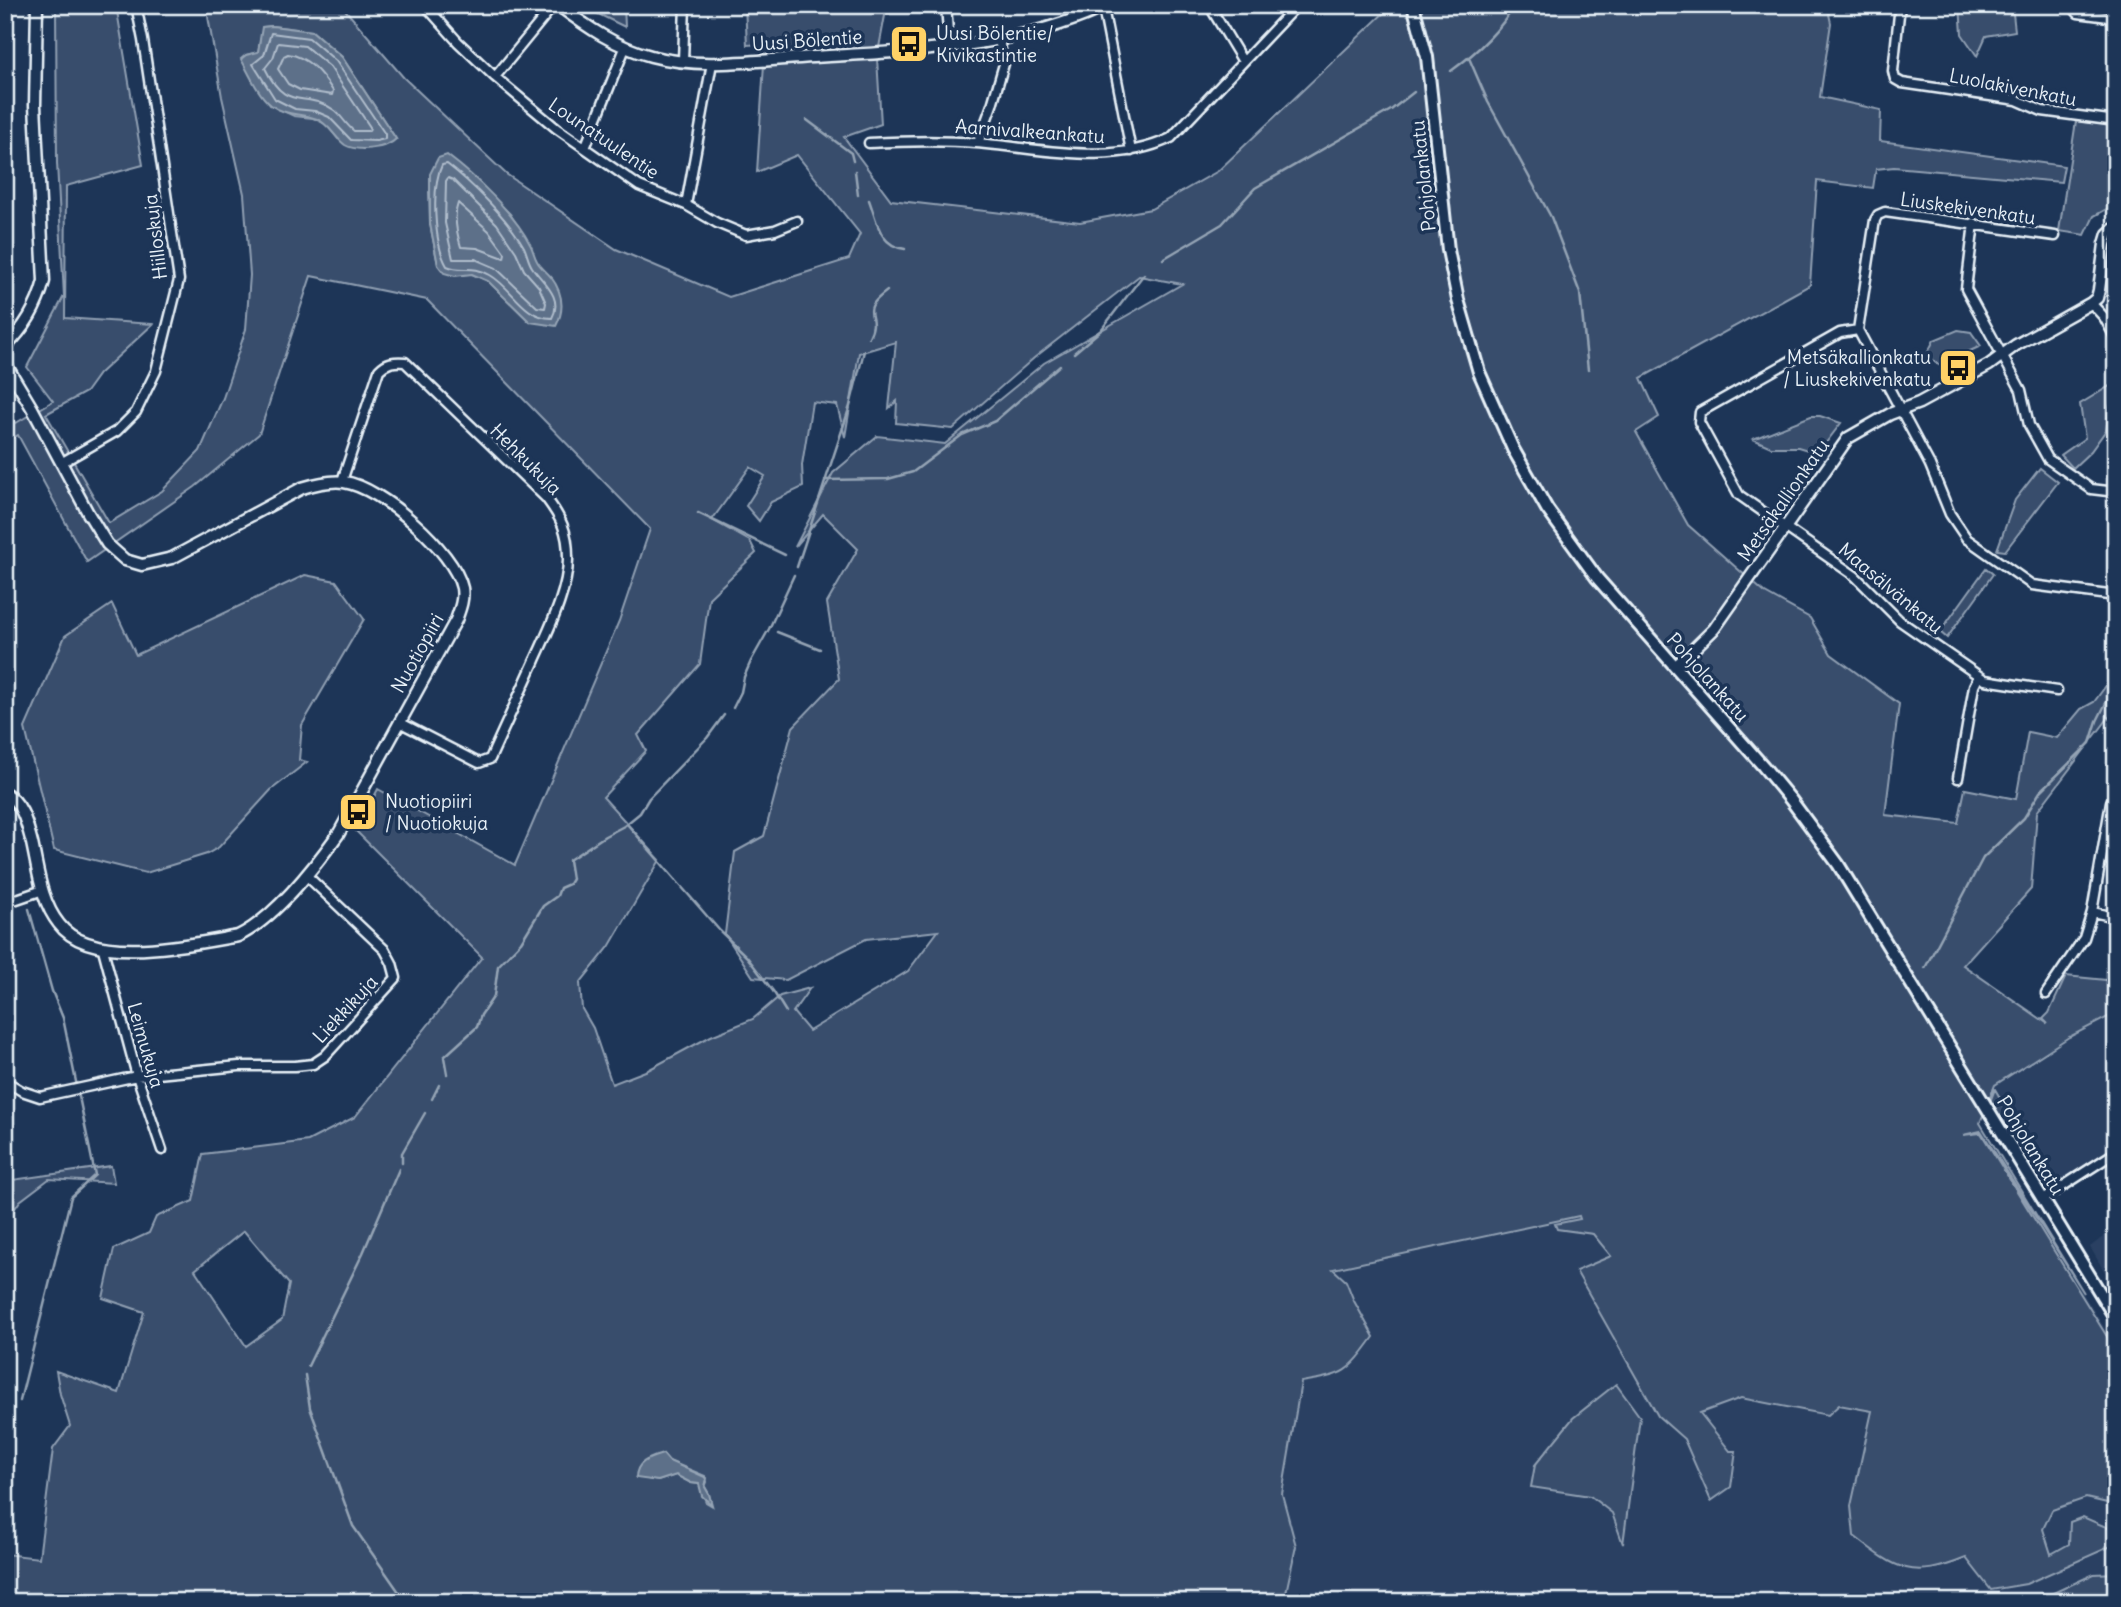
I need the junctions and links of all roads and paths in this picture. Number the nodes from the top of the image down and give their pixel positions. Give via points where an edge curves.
1 (37, 5) edge
2 (136, 5) edge
3 (425, 5) edge
4 (556, 5) edge
5 (685, 5) edge
6 (946, 5) edge
7 (1209, 5) edge
8 (1297, 5) edge
9 (1413, 5) edge
10 (1900, 5) edge
11 (2071, 5) edge
12 (1105, 6) edge
13 (2116, 18) edge
14 (999, 40) junction
15 (949, 46) junction
16 (625, 48) junction
17 (1242, 60) junction
18 (683, 61) junction
19 (712, 63) junction
20 (495, 77) junction
21 (2116, 121) edge
22 (869, 143) dead end
23 (978, 143) junction
24 (585, 148) junction
25 (1132, 151) junction
26 (686, 205) junction
27 (797, 221) dead end
28 (1974, 223) junction
29 (2116, 227) edge
30 (2055, 236) dead end
31 (2091, 303) junction
32 (1858, 330) junction
33 (2116, 339) edge
34 (5, 347) edge
35 (2002, 355) junction
36 (5, 363) edge
37 (1902, 411) junction
38 (61, 463) junction
39 (342, 481) junction
40 (2116, 492) edge
41 (1786, 527) junction
42 (2116, 596) edge
43 (1676, 666) junction
44 (1979, 676) junction
45 (2057, 691) dead end
46 (399, 722) junction
47 (1958, 779) dead end
48 (5, 793) edge
49 (2116, 797) edge
50 (306, 875) junction
51 (43, 890) junction
52 (5, 902) edge
53 (2092, 912) junction
54 (2116, 917) edge
55 (103, 949) junction
56 (2046, 995) dead end
57 (138, 1076) junction
58 (5, 1081) edge
59 (162, 1150) dead end
60 (2116, 1152) edge
61 (2043, 1199) junction
62 (2116, 1319) edge

1 - 34 street via 36,105 44,281 29,320
2 - 38 street, Hiilloskuja via 179,280 156,371 136,412 117,432
3 - 20 street, Lounatuulentie
4 - 16 street, Uusi Bölentie
4 - 20 street
5 - 18 street
6 - 15 street
7 - 17 street
8 - 17 street, Aarnivalkeankatu
9 - 43 main road, Pohjolankatu via 1427,57 1448,250 1461,312 1487,392 1547,509 1597,578
10 - 21 street, Luolakivenkatu via 1893,71 1902,83 2018,100 2042,111
11 - 13 street via 2078,13
12 - 14 street, Uusi Bölentie
12 - 25 street
14 - 15 street, Uusi Bölentie
14 - 23 street via 1004,64
15 - 19 street, Uusi Bölentie
16 - 18 street, Uusi Bölentie
16 - 24 street
17 - 25 street, Aarnivalkeankatu via 1171,138
18 - 19 street, Uusi Bölentie
19 - 26 street
20 - 24 street, Lounatuulentie
22 - 23 street, Aarnivalkeankatu via 927,139
23 - 25 street, Aarnivalkeankatu via 1047,151
24 - 26 street, Lounatuulentie via 639,186
26 - 27 street, Lounatuulentie via 746,234
28 - 30 street, Liuskekivenkatu
28 - 32 street, Liuskekivenkatu via 1885,212 1878,215
28 - 35 street via 1966,289
29 - 31 street via 2108,234 2099,290
31 - 33 street
31 - 35 street, Metsäkallionkatu
32 - 37 street
32 - 41 street, Maasälvänkatu via 1840,333 1700,412 1699,422 1739,495
35 - 37 street, Metsäkallionkatu
35 - 40 street via 2021,390 2029,425 2048,459 2091,489
36 - 38 street, Nuotiopiiri
37 - 41 street, Metsäkallionkatu via 1848,438
37 - 42 street via 1950,514 1967,538 2032,585
38 - 39 street, Nuotiopiiri via 107,544 125,560 142,565 172,558 302,488
39 - 46 street, Nuotiopiiri via 373,492 397,509 444,555 462,588 456,620
39 - 46 street, Hehkukuja via 379,370 385,364 405,362 546,498 561,518 566,537 565,584 490,759 480,763
41 - 43 street, Metsäkallionkatu via 1714,629
41 - 44 street, Maasälvänkatu via 1855,576 1899,621
43 - 61 main road, Pohjolankatu via 1791,800 1838,864
44 - 45 street, Maasälvänkatu
44 - 47 street
46 - 50 street, Nuotiopiiri via 339,833
48 - 51 street, Nuotiopiiri via 23,814
49 - 53 street via 2111,802
50 - 55 street, Nuotiopiiri via 251,930 238,936
50 - 57 street, Liekkikuja via 385,950 396,978 326,1056 313,1064
51 - 52 street
51 - 55 street, Nuotiopiiri via 61,927 76,940
53 - 54 street
53 - 56 street via 2084,938
55 - 57 street, Leimukuja
57 - 58 street via 40,1097
57 - 59 street, Leimukuja
60 - 61 street
61 - 62 main road, Pohjolankatu

